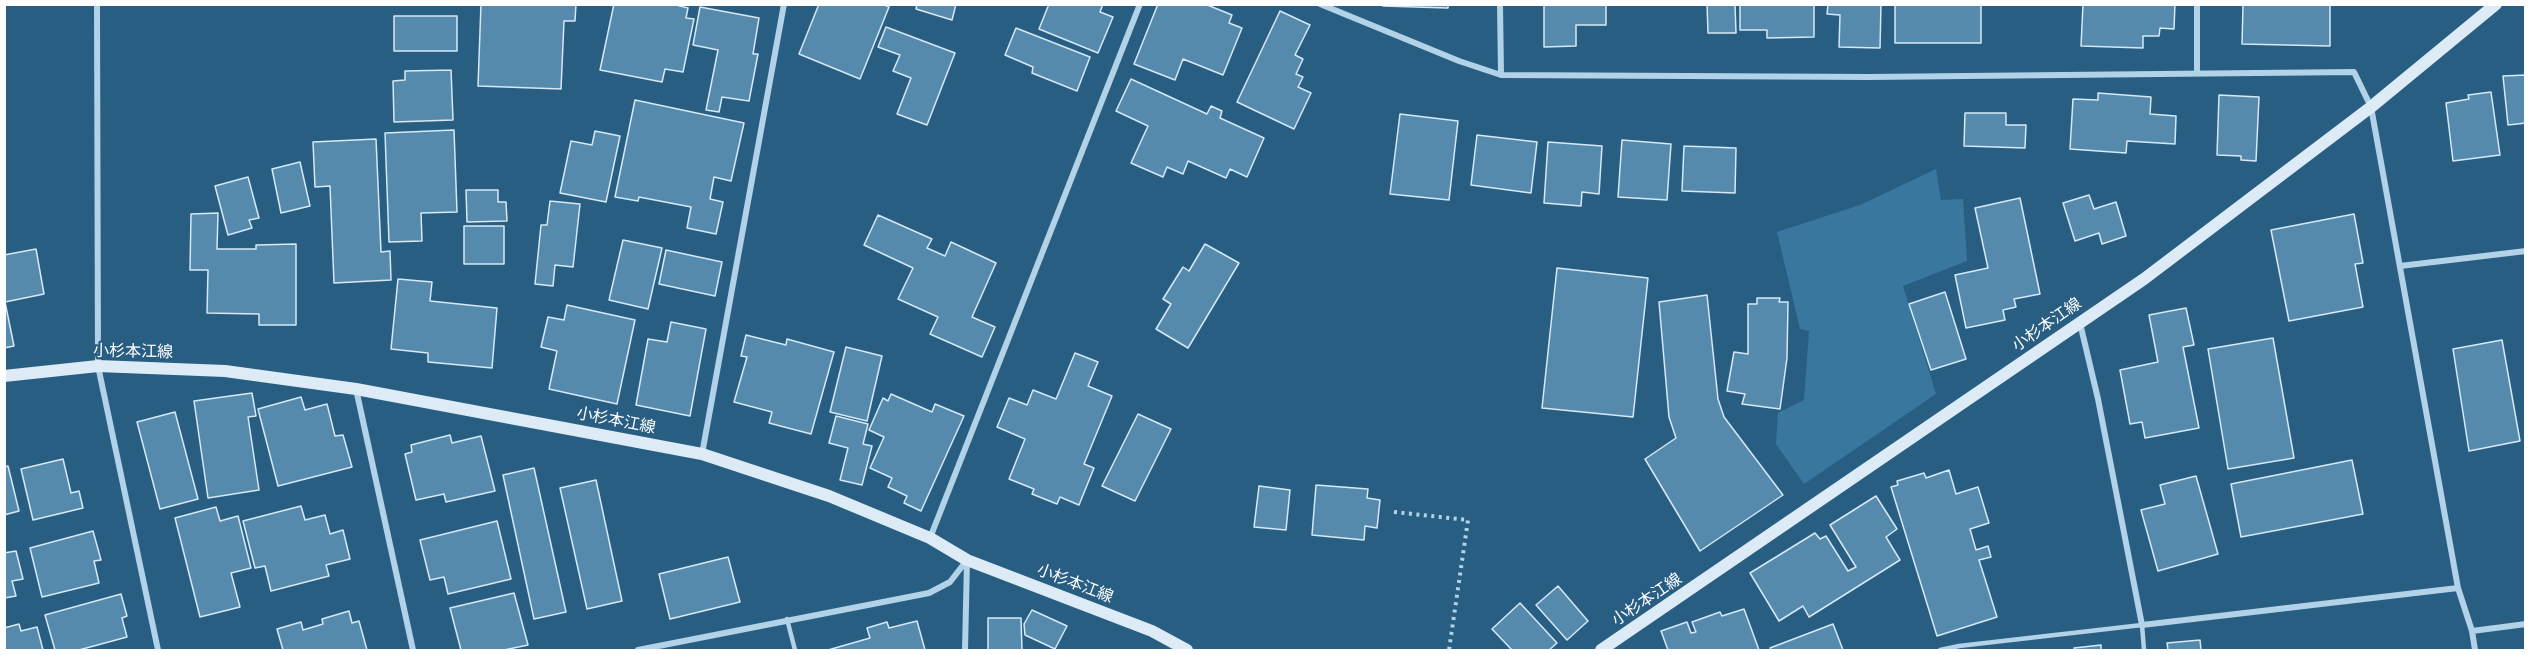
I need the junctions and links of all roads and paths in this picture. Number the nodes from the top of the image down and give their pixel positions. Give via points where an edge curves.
1 (97, 4) edge
2 (784, 4) edge
3 (1140, 4) edge
4 (1320, 4) edge
5 (1500, 4) edge
6 (2197, 4) edge
7 (2496, 4) edge
8 (2197, 72) junction
9 (1501, 75) junction
10 (2371, 107) junction
11 (2526, 251) edge
12 (2400, 266) junction
13 (2080, 322) junction
14 (98, 366) junction
15 (4, 376) edge
16 (356, 389) junction
17 (702, 454) junction
18 (1394, 512) dead end
19 (930, 538) junction
20 (967, 560) junction
21 (2458, 588) junction
22 (787, 619) junction
23 (2526, 624) edge
24 (2142, 625) junction
25 (2472, 631) junction
26 (1949, 649) edge
27 (158, 651) edge
28 (413, 651) edge
29 (638, 651) edge
30 (795, 651) edge
31 (965, 651) edge
32 (1187, 651) edge
33 (1449, 651) edge
34 (1601, 651) edge
35 (1940, 651) edge
36 (2144, 651) edge
37 (2475, 651) edge

1 - 14 street
2 - 17 street
3 - 19 street
4 - 9 street
5 - 9 street
6 - 8 street
7 - 10 main road, 小杉本江線
8 - 9 street via 1869,77
8 - 10 street via 2354,72
10 - 12 street
10 - 13 main road, 小杉本江線 via 2144,279
11 - 12 street
12 - 21 street
13 - 24 street
13 - 34 main road, 小杉本江線
14 - 15 main road, 小杉本江線
14 - 16 main road, 小杉本江線 via 225,371
14 - 27 street
16 - 17 main road, 小杉本江線
16 - 28 street
17 - 19 main road, 小杉本江線 via 829,496
18 - 33 path via 1468,520
19 - 20 main road, 小杉本江線
20 - 22 street via 950,582 929,593
20 - 31 street
20 - 32 main road, 小杉本江線 via 1152,631
21 - 24 street
21 - 25 street
22 - 29 street
22 - 30 lane
23 - 25 street
24 - 26 lane
24 - 36 lane
25 - 37 street
26 - 35 lane

